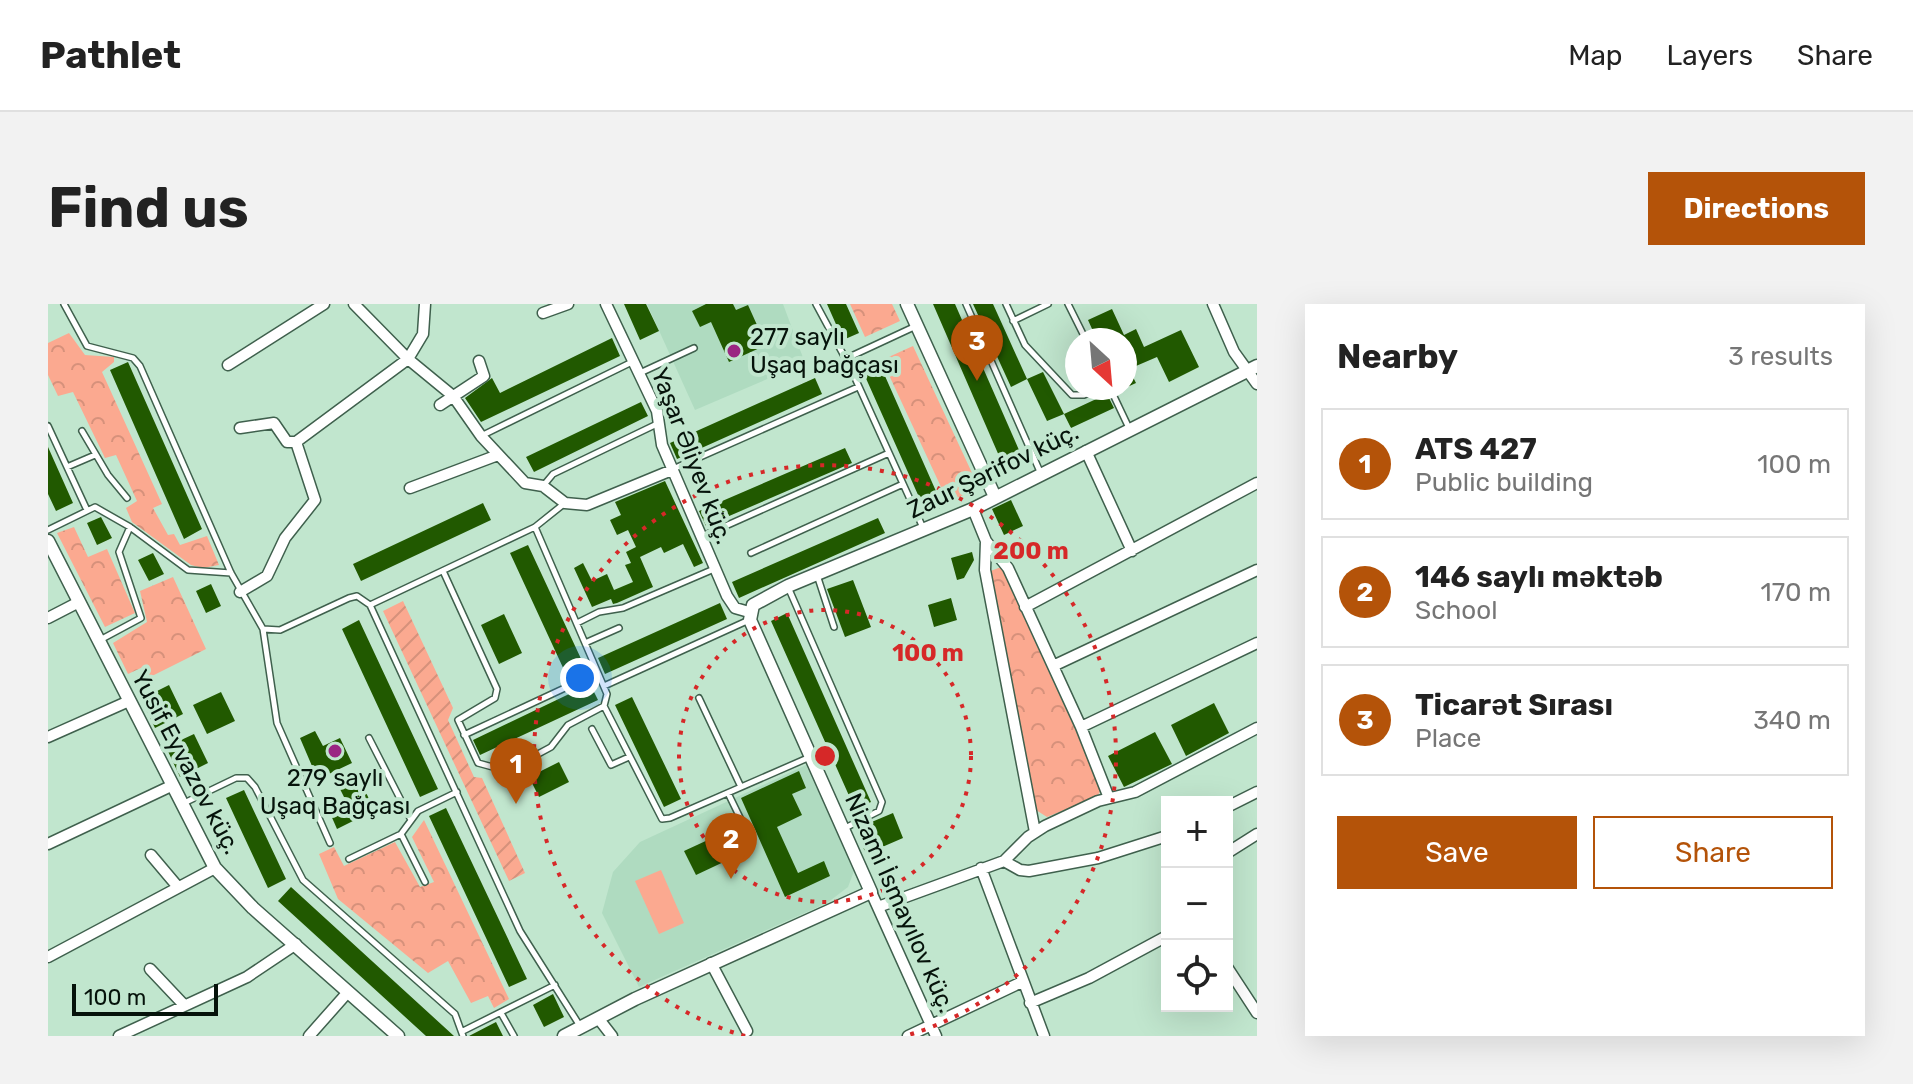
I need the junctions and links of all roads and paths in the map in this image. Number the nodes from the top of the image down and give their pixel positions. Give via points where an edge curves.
1 (64, 304) edge
2 (324, 304) edge
3 (354, 304) edge
4 (425, 304) edge
5 (568, 304) edge
6 (606, 304) edge
7 (816, 304) edge
8 (907, 304) edge
9 (966, 304) edge
10 (1006, 304) edge
11 (1048, 304) edge
12 (1068, 304) edge
13 (1213, 304) edge
14 (543, 313) dead end
15 (1013, 321) junction
16 (917, 326) junction
17 (1080, 328) edge
18 (694, 348) dead end
19 (408, 359) junction
20 (845, 359) junction
21 (479, 361) dead end
22 (633, 361) junction
23 (228, 365) dead end
24 (1252, 368) edge
25 (639, 373) junction
26 (1257, 384) edge
27 (858, 387) junction
28 (1065, 388) edge
29 (453, 396) junction
30 (1116, 400) edge
31 (440, 405) dead end
32 (660, 423) junction
33 (48, 426) edge
34 (240, 428) dead end
35 (1129, 428) junction
36 (82, 431) dead end
37 (481, 436) junction
38 (296, 442) junction
39 (1086, 451) junction
40 (889, 453) junction
41 (95, 455) junction
42 (498, 455) junction
43 (67, 467) junction
44 (672, 470) junction
45 (1041, 474) junction
46 (1257, 483) edge
47 (903, 484) junction
48 (543, 486) junction
49 (410, 488) dead end
50 (995, 497) junction
51 (127, 498) dead end
52 (565, 503) junction
53 (86, 509) junction
54 (973, 509) junction
55 (130, 527) junction
56 (535, 527) junction
57 (48, 530) edge
58 (925, 530) junction
59 (701, 537) junction
60 (48, 541) edge
61 (986, 541) junction
62 (1132, 551) junction
63 (751, 553) dead end
64 (715, 569) junction
65 (1257, 570) edge
66 (443, 571) junction
67 (231, 573) junction
68 (816, 575) junction
69 (788, 586) junction
70 (240, 592) junction
71 (79, 602) junction
72 (370, 605) junction
73 (1025, 607) junction
74 (750, 616) junction
75 (48, 618) edge
76 (577, 623) junction
77 (834, 627) dead end
78 (619, 628) dead end
79 (263, 629) junction
80 (99, 640) junction
81 (585, 643) junction
82 (1257, 643) edge
83 (1053, 666) junction
84 (598, 672) junction
85 (604, 686) junction
86 (699, 698) dead end
87 (129, 701) junction
88 (604, 706) junction
89 (1081, 727) junction
90 (1257, 728) edge
91 (592, 729) dead end
92 (464, 735) junction
93 (48, 737) edge
94 (369, 738) dead end
95 (811, 756) junction
96 (629, 757) junction
97 (171, 786) junction
98 (741, 787) junction
99 (457, 792) junction
100 (1257, 792) edge
101 (728, 793) junction
102 (1109, 798) junction
103 (1233, 804) edge
104 (181, 805) junction
105 (410, 818) junction
106 (745, 828) dead end
107 (843, 829) junction
108 (1035, 832) junction
109 (401, 834) junction
110 (1257, 834) edge
111 (1161, 838) edge
112 (330, 843) dead end
113 (48, 844) edge
114 (1233, 849) edge
115 (151, 855) dead end
116 (349, 859) dead end
117 (1004, 861) junction
118 (215, 868) junction
119 (981, 868) junction
120 (425, 882) dead end
121 (178, 887) junction
122 (871, 892) junction
123 (878, 907) junction
124 (1161, 939) edge
125 (296, 944) junction
126 (48, 957) edge
127 (711, 963) junction
128 (150, 969) dead end
129 (1233, 976) edge
130 (1022, 982) junction
131 (555, 985) junction
132 (348, 992) junction
133 (1030, 1003) junction
134 (184, 1005) junction
135 (501, 1013) junction
136 (1257, 1013) edge
137 (598, 1018) junction
138 (581, 1027) junction
139 (747, 1031) dead end
140 (933, 1031) edge
141 (463, 1034) edge
142 (119, 1036) edge
143 (309, 1036) edge
144 (398, 1036) edge
145 (514, 1036) edge
146 (564, 1036) edge
147 (612, 1036) edge
148 (908, 1036) edge
149 (1044, 1036) edge

1 - 67 lane via 87,346 133,358 140,366
2 - 23 street
3 - 19 street
4 - 19 street via 423,334
5 - 14 street
6 - 22 street, Yaşar Əliyev küç.
7 - 20 lane
8 - 16 street
9 - 45 lane
10 - 15 lane
11 - 15 lane
12 - 17 lane
13 - 24 street via 1234,352
15 - 28 lane via 1025,345
16 - 20 lane
16 - 50 street
18 - 25 lane
19 - 29 street
19 - 38 street
20 - 27 lane
21 - 29 street via 484,376
22 - 25 street, Yaşar Əliyev küç.
22 - 37 lane
24 - 26 street
24 - 35 street, Zaur Şərifov küç.
25 - 32 street, Yaşar Əliyev küç.
27 - 40 lane
27 - 44 lane
29 - 31 street
29 - 37 street
30 - 35 lane
32 - 44 street, Yaşar Əliyev küç.
32 - 48 lane via 553,474
33 - 43 lane
34 - 38 street via 274,423 287,442
35 - 39 street, Zaur Şərifov küç.
36 - 41 lane
37 - 42 street
38 - 70 street via 315,500 285,538 267,576
39 - 45 street, Zaur Şərifov küç.
39 - 62 street
40 - 47 lane
40 - 59 lane
41 - 43 lane
41 - 51 lane
42 - 48 street via 520,480
42 - 49 street
43 - 53 lane
44 - 52 street via 587,505
44 - 59 street, Yaşar Əliyev küç.
45 - 50 street, Zaur Şərifov küç.
46 - 62 street
47 - 58 lane
47 - 63 lane
48 - 52 street
50 - 54 street, Zaur Şərifov küç.
52 - 56 lane
53 - 55 lane via 103,510
53 - 57 lane
54 - 58 street, Zaur Şərifov küç.
54 - 61 street
55 - 67 lane via 188,570
55 - 80 lane via 119,552 141,618
56 - 66 lane
56 - 76 lane
58 - 68 street, Zaur Şərifov küç.
59 - 64 street, Yaşar Əliyev küç.
60 - 71 street, Yusif Eyvazov küç.
61 - 73 street via 1008,568
61 - 108 street via 986,580
62 - 73 street
64 - 74 street, Yaşar Əliyev küç. via 731,603
64 - 76 lane
65 - 83 street
66 - 72 lane
66 - 92 lane via 497,689 495,698 460,716
67 - 70 lane
68 - 69 street, Zaur Şərifov küç.
68 - 77 lane
69 - 74 street, Zaur Şərifov küç. via 759,600
69 - 107 lane via 882,802 879,811
70 - 79 lane
71 - 75 street
71 - 80 street, Yusif Eyvazov küç.
72 - 79 lane via 357,596 280,630
72 - 99 lane
73 - 83 street
74 - 85 lane
74 - 95 street, Nizami İsmayılov küç.
76 - 81 lane
78 - 81 lane
79 - 112 lane via 277,723
80 - 87 street, Yusif Eyvazov küç.
81 - 84 lane
82 - 89 street
83 - 89 street
84 - 85 lane
84 - 92 lane
85 - 88 lane
86 - 98 lane
87 - 93 street
87 - 97 street, Yusif Eyvazov küç.
88 - 92 lane via 568,725 551,747 506,769 478,763
88 - 96 lane
89 - 102 street
90 - 102 street via 1135,792
91 - 96 lane via 611,765
94 - 105 lane
95 - 98 lane
95 - 107 street, Nizami İsmayılov küç.
96 - 101 lane via 662,819
97 - 104 street, Yusif Eyvazov küç.
97 - 113 street
98 - 101 lane
99 - 105 lane
99 - 131 lane via 520,931
100 - 103 street
101 - 106 lane
102 - 108 street
104 - 118 street, Yusif Eyvazov küç.
104 - 141 lane via 236,778 247,778 303,880 455,1014
105 - 109 lane
107 - 122 street, Nizami İsmayılov küç.
108 - 117 street
109 - 116 lane
109 - 120 lane
110 - 114 street
111 - 117 street via 1098,858 1029,871
115 - 121 street
117 - 119 street
118 - 121 street
118 - 125 street, Yusif Eyvazov küç.
119 - 123 street
119 - 130 street
121 - 126 street
122 - 123 street, Nizami İsmayılov küç.
122 - 127 street
123 - 140 street, Nizami İsmayılov küç.
124 - 133 street
125 - 132 street, Yusif Eyvazov küç.
125 - 134 street via 247,977
127 - 137 street
127 - 139 street
128 - 134 street
129 - 136 street
130 - 133 street
130 - 140 street
131 - 135 lane
131 - 138 lane
132 - 143 street
132 - 144 street, Yusif Eyvazov küç.
133 - 149 street
134 - 142 street
135 - 141 lane
135 - 145 lane
137 - 138 street
137 - 147 street
138 - 146 street
140 - 148 street

